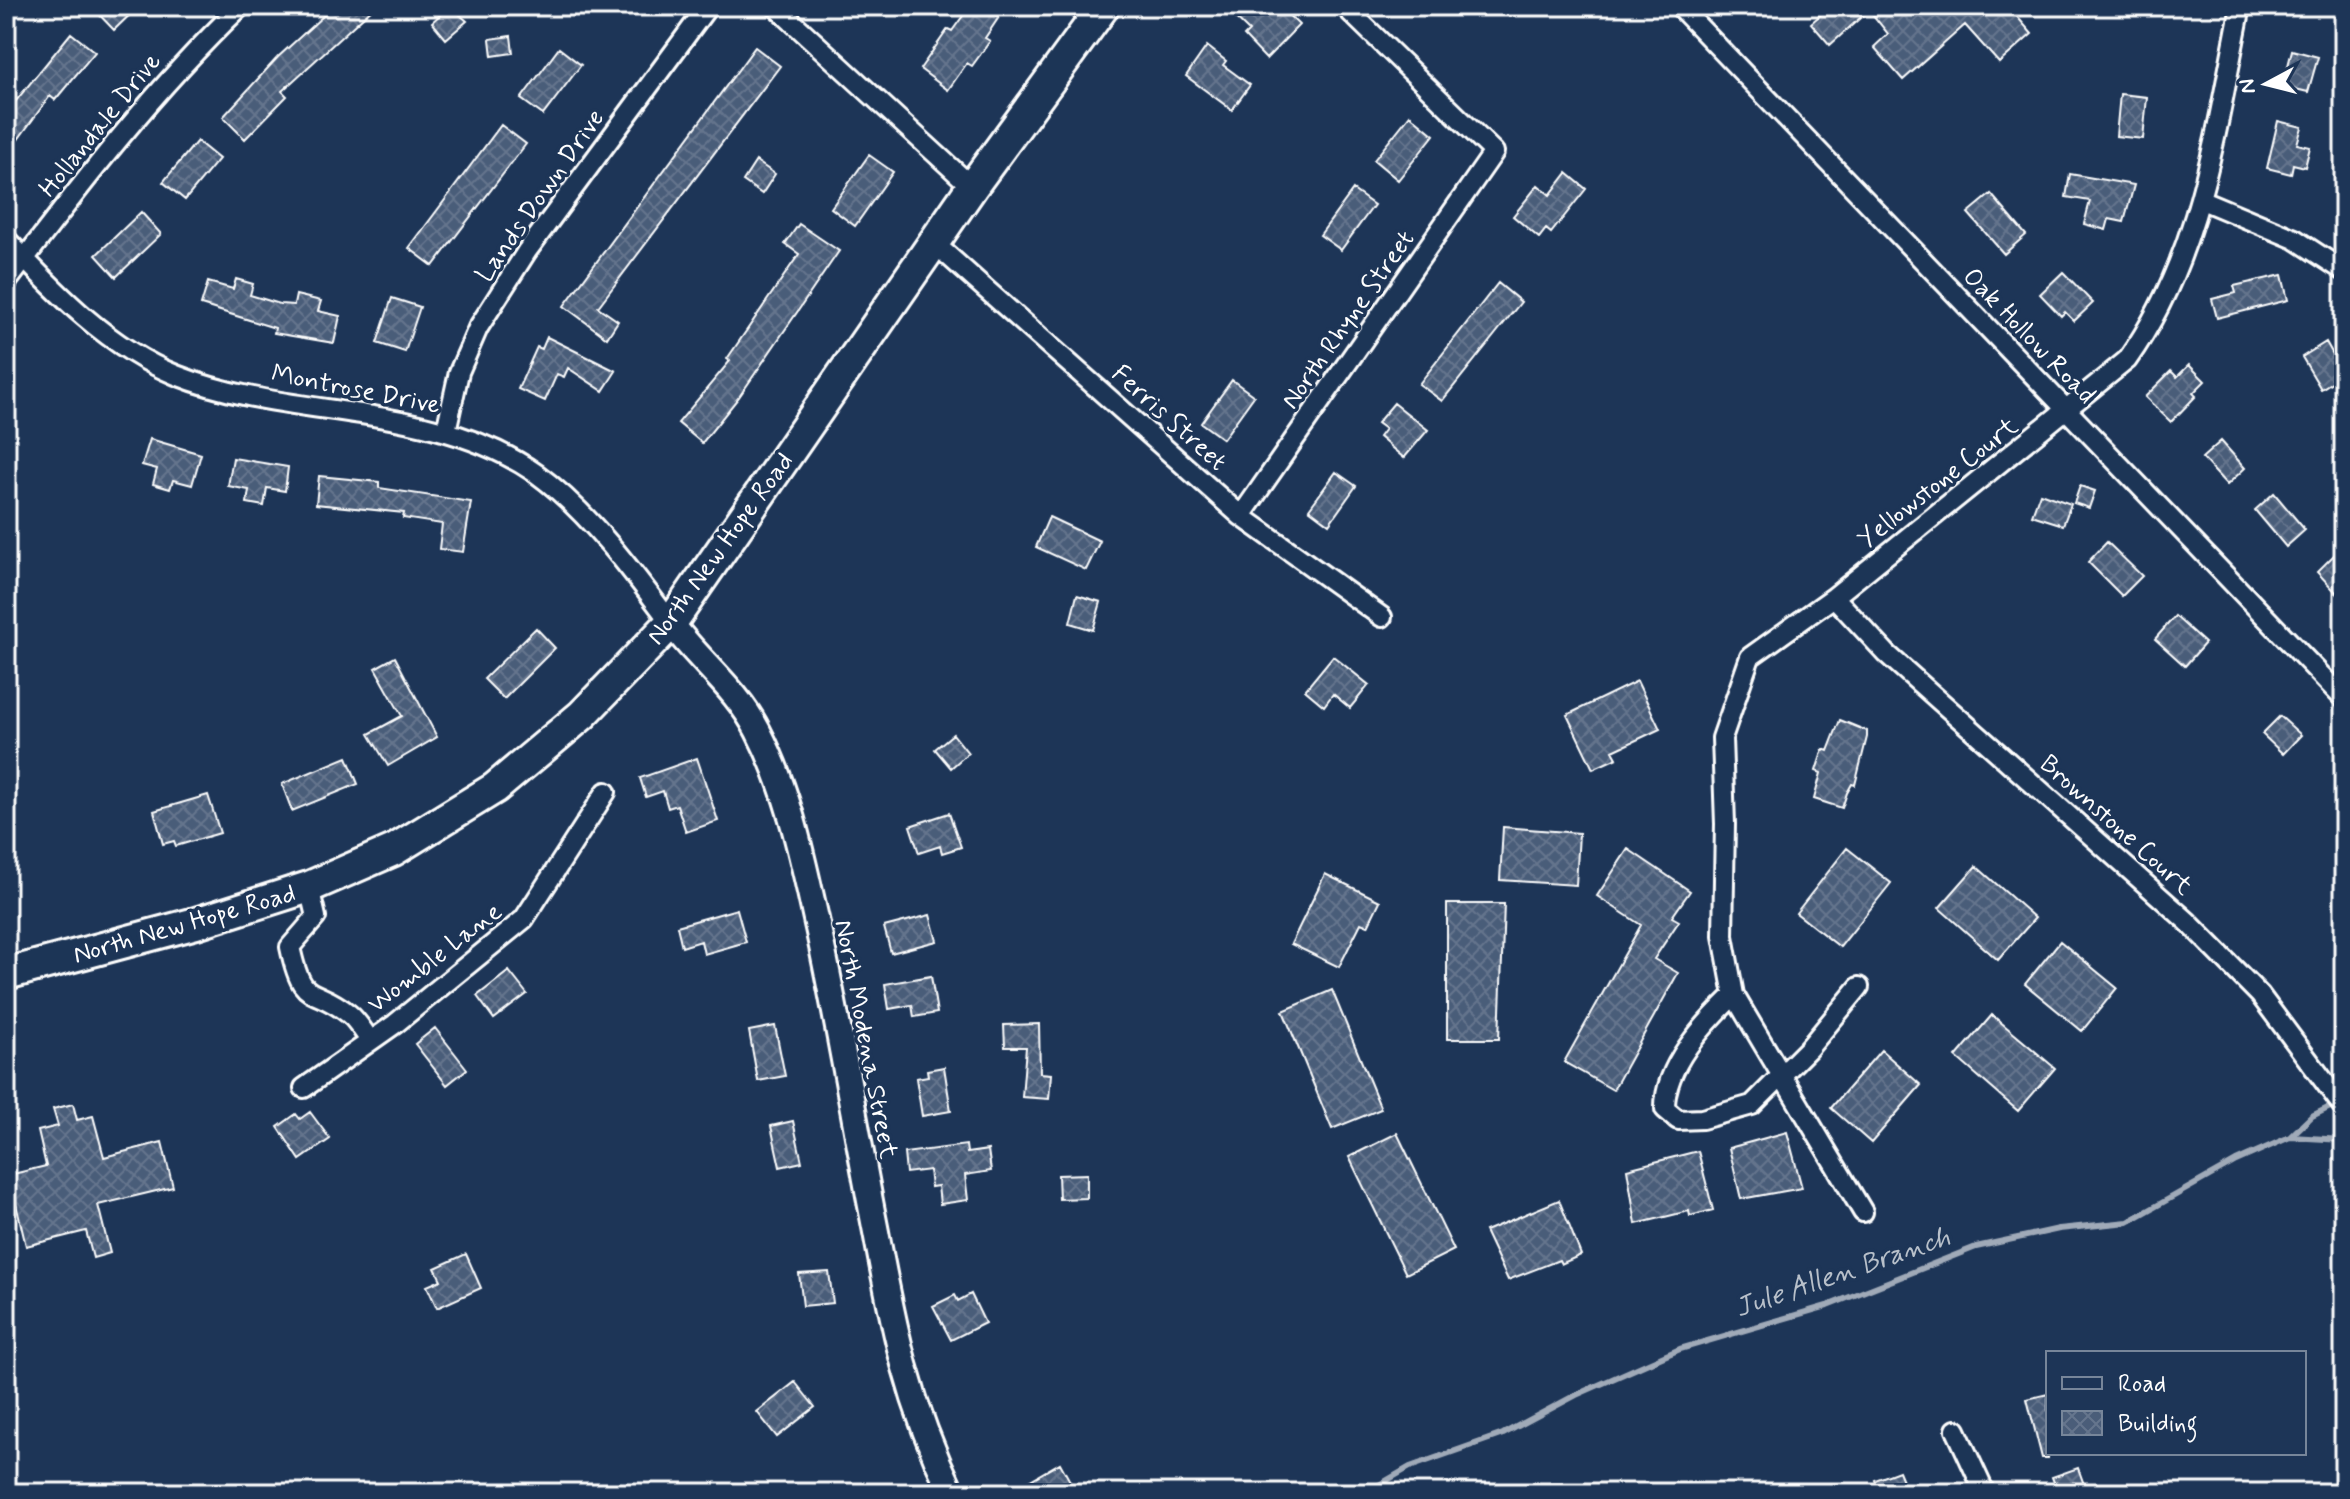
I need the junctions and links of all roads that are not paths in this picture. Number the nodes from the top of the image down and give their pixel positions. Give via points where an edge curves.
1 (241, 6) edge
2 (708, 6) edge
3 (775, 6) edge
4 (1104, 6) edge
5 (1344, 6) edge
6 (1679, 6) edge
7 (2241, 6) edge
8 (972, 187) junction
9 (2202, 200) junction
10 (6, 239) edge
11 (934, 243) junction
12 (24, 259) junction
13 (2344, 271) edge
14 (6, 283) edge
15 (2067, 411) junction
16 (446, 431) junction
17 (1241, 516) junction
18 (1834, 597) junction
19 (1382, 617) dead end
20 (671, 623) junction
21 (2344, 699) edge
22 (606, 792) dead end
23 (309, 887) junction
24 (6, 974) edge
25 (1859, 987) dead end
26 (1734, 995) junction
27 (369, 1039) junction
28 (1782, 1075) junction
29 (304, 1088) dead end
30 (2344, 1108) edge
31 (1863, 1212) dead end
32 (1956, 1430) dead end
33 (952, 1493) edge
34 (1985, 1493) edge

1 - 12 street, Hollandale Drive via 184,60
2 - 16 street, Lands Down Drive via 527,251 478,328 459,372
3 - 8 street
4 - 8 main road, North New Hope Road
5 - 17 street, North Rhyne Street via 1494,152
6 - 15 street, Oak Hollow Road
7 - 9 street, Yellowstone Court
8 - 11 main road, North New Hope Road
9 - 13 street via 2295,239
9 - 15 street, Yellowstone Court via 2175,277 2146,333 2127,360
10 - 12 street, Montrose Drive
11 - 17 street, Ferris Street
11 - 20 main road, North New Hope Road
12 - 14 street, Hollandale Drive
12 - 16 street, Montrose Drive via 95,326 176,375
15 - 18 street, Yellowstone Court
15 - 21 street, Oak Hollow Road
16 - 20 street, Montrose Drive via 538,475 630,567
17 - 19 street, Ferris Street
18 - 26 street, Yellowstone Court via 1750,657 1722,738 1723,936
18 - 30 street, Brownstone Court via 1887,654 2197,931 2260,995
20 - 23 main road, North New Hope Road via 582,715 495,788 394,850
20 - 33 street, North Modena Street via 757,729 788,805 830,987 910,1393
22 - 27 street, Womble Lane via 524,919 395,1024
23 - 24 main road, North New Hope Road
23 - 27 street, Womble Lane via 316,917 290,947 295,971 307,993 349,1014
25 - 28 street
26 - 28 street, Yellowstone Court
26 - 28 street via 1708,1020 1677,1067 1665,1088 1665,1109 1678,1120 1732,1112 1752,1105
27 - 29 street, Womble Lane
28 - 31 street, Yellowstone Court
32 - 34 street

